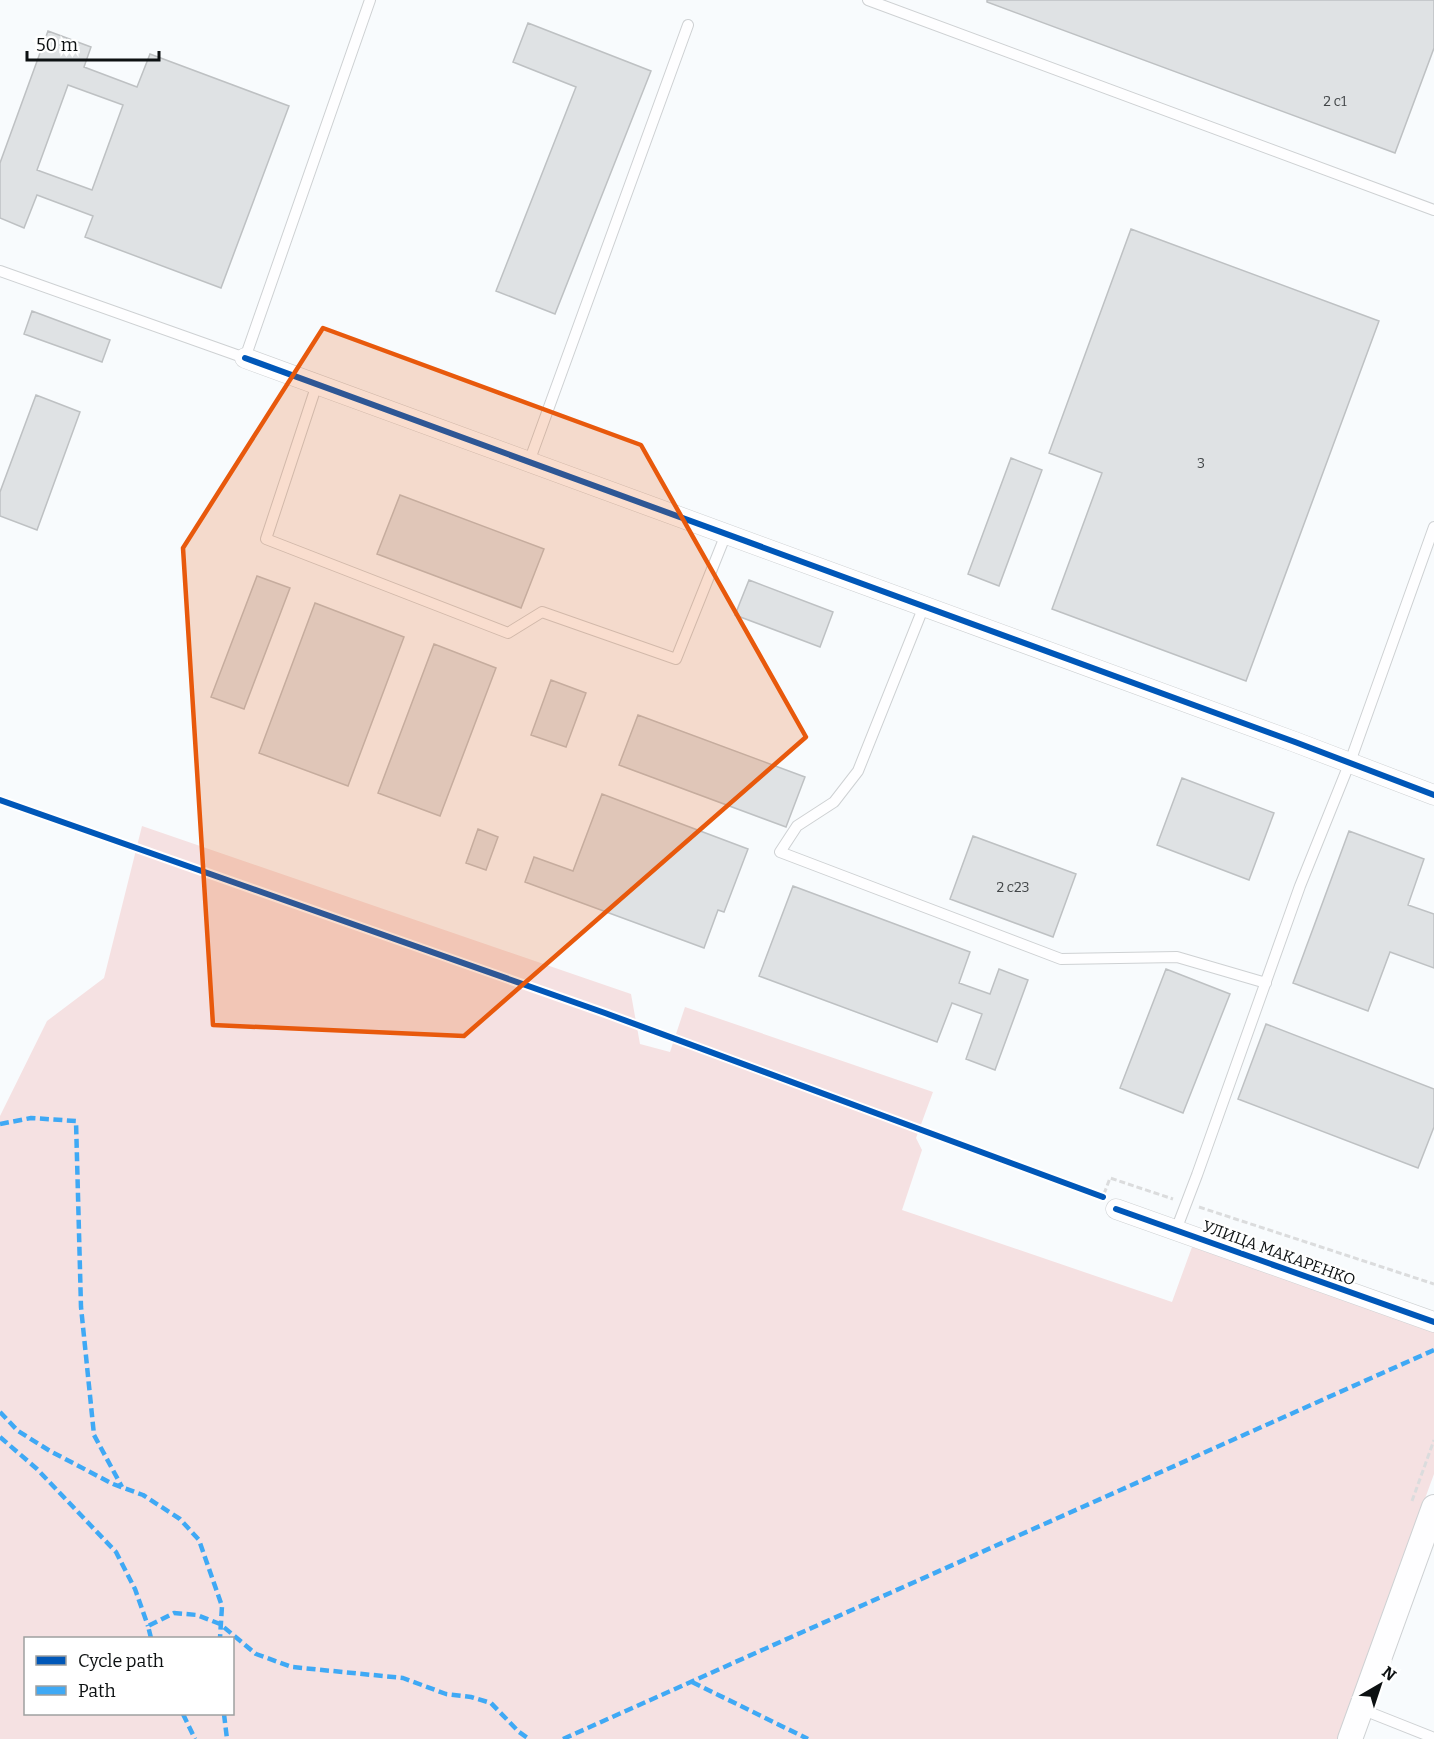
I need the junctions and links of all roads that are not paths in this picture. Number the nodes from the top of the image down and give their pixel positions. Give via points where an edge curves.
1 (370, 0) edge
2 (868, 0) edge
3 (688, 25) dead end
4 (1434, 210) edge
5 (0, 271) edge
6 (245, 358) junction
7 (317, 384) junction
8 (529, 462) junction
9 (1434, 527) edge
10 (726, 534) junction
11 (924, 606) junction
12 (1350, 762) junction
13 (1434, 795) edge
14 (1266, 983) junction
15 (1109, 1203) road end
16 (1176, 1230) junction
17 (1434, 1322) edge
18 (1434, 1507) edge
19 (1360, 1709) junction
20 (1434, 1738) edge
21 (1350, 1739) edge

1 - 6 lane
2 - 4 lane
3 - 8 lane
5 - 6 lane
6 - 7 street
7 - 8 street
7 - 10 lane via 266,539 508,633 542,612 676,659
8 - 10 street
9 - 12 lane
10 - 11 street
11 - 12 street
11 - 14 lane via 858,771 834,802 797,826 780,852 1061,959 1177,957
12 - 13 street
12 - 14 lane
14 - 16 lane
15 - 16 street, УЛИЦА МАКАРЕНКО
16 - 17 street, УЛИЦА МАКАРЕНКО
18 - 19 street
19 - 20 lane
19 - 21 street

